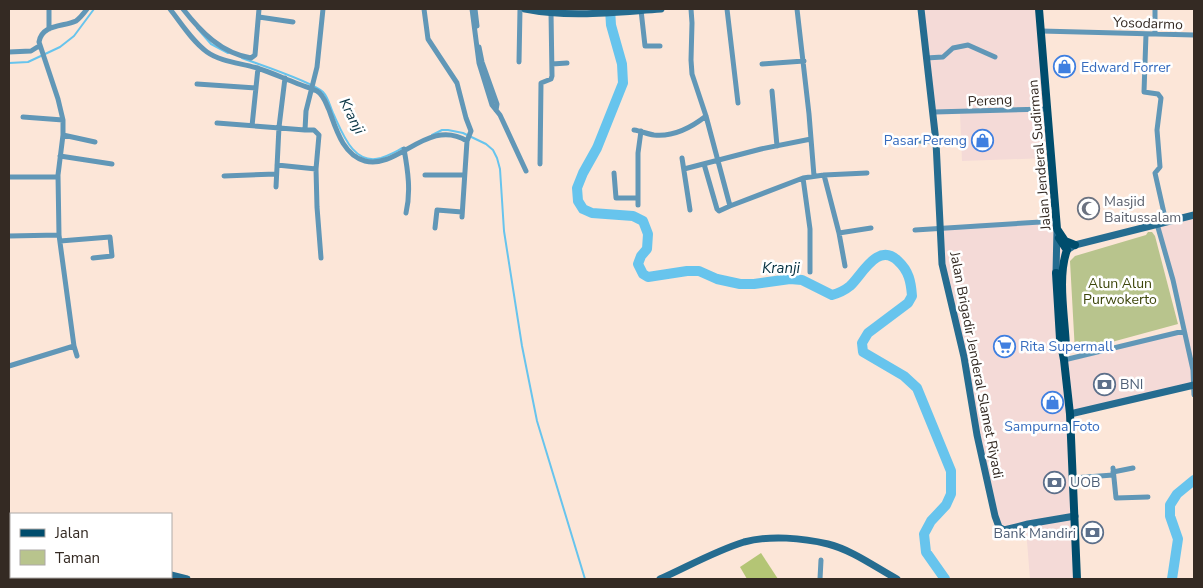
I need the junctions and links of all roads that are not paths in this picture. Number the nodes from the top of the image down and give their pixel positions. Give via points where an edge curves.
1 (49, 9) edge
2 (87, 9) edge
3 (170, 9) edge
4 (183, 9) edge
5 (259, 9) edge
6 (323, 9) edge
7 (424, 9) edge
8 (474, 9) edge
9 (520, 9) edge
10 (525, 9) edge
11 (651, 9) edge
12 (661, 9) edge
13 (691, 9) edge
14 (727, 9) edge
15 (797, 9) edge
16 (921, 9) edge
17 (1039, 9) edge
18 (1155, 9) edge
19 (630, 10) edge
20 (641, 10) junction
21 (551, 12) junction
22 (258, 17) junction
23 (293, 22) dead end
24 (49, 29) junction
25 (1041, 31) junction
26 (1146, 34) junction
27 (1155, 34) junction
28 (1194, 35) edge
29 (39, 46) junction
30 (660, 46) dead end
31 (9, 52) edge
32 (995, 57) dead end
33 (926, 58) junction
34 (804, 61) junction
35 (519, 62) dead end
36 (567, 63) dead end
37 (552, 64) junction
38 (762, 64) dead end
39 (258, 68) junction
40 (285, 78) junction
41 (196, 84) dead end
42 (312, 87) junction
43 (256, 88) junction
44 (772, 91) dead end
45 (738, 103) dead end
46 (1048, 108) junction
47 (933, 112) junction
48 (706, 116) junction
49 (23, 117) dead end
50 (63, 120) junction
51 (217, 123) dead end
52 (252, 126) junction
53 (279, 127) junction
54 (304, 130) junction
55 (634, 130) dead end
56 (641, 131) junction
57 (63, 134) junction
58 (468, 138) junction
59 (811, 139) junction
60 (901, 140) dead end
61 (95, 142) dead end
62 (936, 142) junction
63 (777, 146) junction
64 (404, 149) junction
65 (60, 156) junction
66 (682, 158) dead end
67 (719, 161) junction
68 (112, 164) dead end
69 (540, 164) dead end
70 (704, 164) junction
71 (277, 165) junction
72 (316, 169) junction
73 (684, 169) junction
74 (526, 171) dead end
75 (614, 173) dead end
76 (868, 173) dead end
77 (276, 174) junction
78 (464, 174) junction
79 (425, 175) dead end
80 (824, 175) junction
81 (224, 176) dead end
82 (814, 176) junction
83 (9, 177) edge
84 (58, 178) junction
85 (803, 178) junction
86 (276, 187) dead end
87 (637, 198) junction
88 (638, 205) dead end
89 (730, 206) junction
90 (690, 210) dead end
91 (406, 214) dead end
92 (1194, 215) edge
93 (1166, 222) junction
94 (1157, 224) junction
95 (940, 227) junction
96 (1058, 227) junction
97 (435, 228) dead end
98 (870, 228) dead end
99 (915, 230) dead end
100 (839, 233) junction
101 (9, 236) edge
102 (60, 238) junction
103 (1075, 245) junction
104 (1067, 250) junction
105 (93, 258) dead end
106 (320, 258) dead end
107 (844, 266) dead end
108 (810, 272) dead end
109 (1056, 273) joint
110 (1184, 331) junction
111 (74, 346) junction
112 (77, 356) dead end
113 (1064, 357) junction
114 (9, 366) edge
115 (1194, 371) edge
116 (1193, 385) edge
117 (1194, 395) edge
118 (1070, 414) junction
119 (1133, 468) dead end
120 (1113, 472) junction
121 (1073, 478) junction
122 (1148, 497) dead end
123 (1075, 516) junction
124 (821, 560) dead end
125 (172, 575) edge
126 (187, 579) edge
127 (660, 579) edge
128 (820, 579) edge
129 (897, 579) edge
130 (1077, 579) edge

1 - 24 street
2 - 24 street via 77,20
3 - 39 street via 207,52 222,60
4 - 22 street via 215,43 249,58 255,55
5 - 22 street
6 - 42 street
7 - 58 street via 428,39 457,83 471,131
8 - 74 street via 480,50 497,104 496,110
9 - 35 street
10 - 21 street
11 - 12 street
11 - 20 street
13 - 48 street via 692,74
14 - 45 street
15 - 34 street
16 - 33 street, Jalan Brigadir Jenderal Slamet Riyadi
17 - 25 main road, Jalan Jenderal Sudirman
18 - 27 street
19 - 20 street
19 - 21 street via 598,14
20 - 30 street via 645,46
21 - 37 street
22 - 23 street
24 - 29 street via 40,38
25 - 26 street, Yosodarmo
25 - 46 main road, Jalan Jenderal Sudirman
26 - 27 street, Yosodarmo
26 - 93 street via 1144,92 1158,94 1161,98 1157,130 1160,167 1155,173
27 - 28 street, Yosodarmo
29 - 31 street via 31,51
29 - 50 street
32 - 33 street via 964,45 953,48 943,57
33 - 47 street, Jalan Brigadir Jenderal Slamet Riyadi
34 - 38 street
34 - 59 street
36 - 37 street
37 - 69 street via 552,78 541,83
39 - 40 street
39 - 43 street
40 - 42 street
40 - 53 street
41 - 43 street
42 - 54 street
42 - 64 street via 322,97 342,142 352,155 381,161
43 - 52 street
44 - 63 street
46 - 47 street, Pereng
46 - 96 main road, Jalan Jenderal Sudirman
47 - 62 street, Jalan Brigadir Jenderal Slamet Riyadi
48 - 56 street via 687,129 668,134 654,135
48 - 67 street
49 - 50 street
50 - 57 street
51 - 52 street
52 - 53 street
53 - 54 street
53 - 71 street
54 - 72 street via 314,130 319,134
55 - 56 street
56 - 87 street
57 - 61 street
57 - 65 street
58 - 64 street via 446,133
58 - 78 street
59 - 63 street
59 - 82 street
60 - 62 street
62 - 95 street, Jalan Brigadir Jenderal Slamet Riyadi
63 - 67 street
64 - 91 street via 409,183
65 - 68 street
65 - 84 street
66 - 73 street
67 - 70 street
67 - 89 street
70 - 73 street
70 - 89 street via 717,209
71 - 72 street
71 - 77 street
72 - 106 street
73 - 90 street
75 - 87 street via 616,198
76 - 80 street
77 - 81 street
77 - 86 street
78 - 79 street
78 - 97 street via 462,215 437,210
80 - 82 street
80 - 100 street
82 - 85 street
83 - 84 street
84 - 102 street
85 - 89 street
85 - 108 street via 810,229
87 - 88 street
92 - 93 street
93 - 94 street
94 - 103 street
94 - 110 street
95 - 96 street
95 - 99 street
95 - 123 street, Jalan Brigadir Jenderal Slamet Riyadi via 942,264 999,527 1004,530
96 - 103 main road via 1065,241
96 - 104 main road, Jalan Jenderal Sudirman via 1059,239
96 - 109 street
98 - 100 street
100 - 107 street
101 - 102 street
102 - 105 street via 110,237 112,256
102 - 111 street
103 - 104 street
104 - 113 main road via 1062,273
109 - 113 main road
110 - 113 street
110 - 115 street
111 - 112 street
111 - 114 street
113 - 118 main road
115 - 116 street
116 - 117 street
116 - 118 street
118 - 121 main road
119 - 120 street
120 - 121 street
120 - 122 street via 1116,498
121 - 123 main road
123 - 130 main road
124 - 128 street
125 - 126 street
127 - 129 street via 745,542 796,539 830,544

